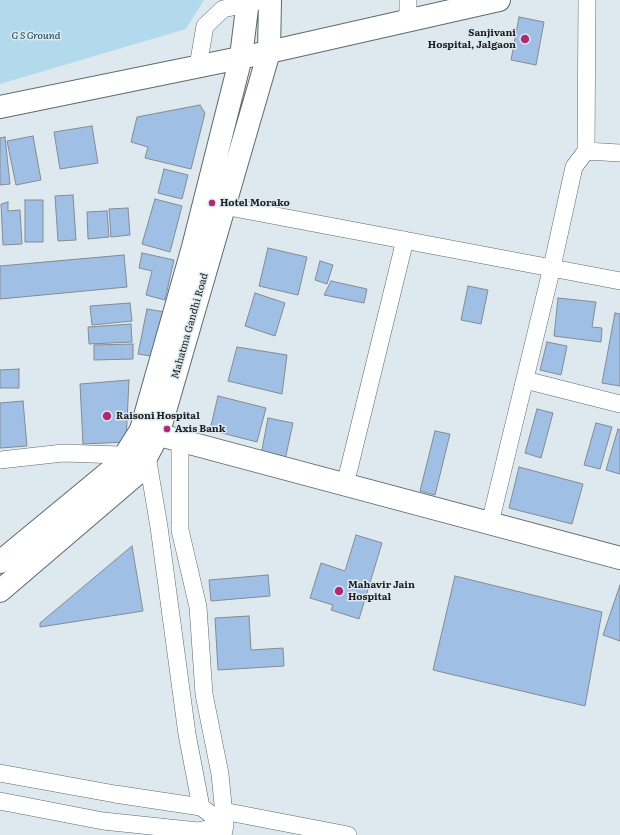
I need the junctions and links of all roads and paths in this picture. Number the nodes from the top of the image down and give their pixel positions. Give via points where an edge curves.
1 (270, 0) edge
2 (499, 0) edge
3 (588, 0) edge
4 (253, 1) edge
5 (408, 10) edge
6 (269, 52) junction
7 (241, 57) junction
8 (198, 66) junction
9 (0, 107) edge
10 (586, 151) junction
11 (620, 153) edge
12 (214, 204) junction
13 (405, 240) junction
14 (552, 267) junction
15 (620, 280) edge
16 (525, 380) junction
17 (620, 404) edge
18 (150, 433) junction
19 (180, 441) junction
20 (125, 455) junction
21 (147, 456) junction
22 (0, 460) edge
23 (345, 485) junction
24 (490, 523) junction
25 (620, 558) edge
26 (0, 562) edge
27 (0, 591) edge
28 (0, 773) edge
29 (0, 802) edge
30 (201, 807) junction
31 (224, 824) edge
32 (197, 833) edge
33 (348, 835) edge

1 - 6 main road, Mahatma Gandhi Road
2 - 5 main road
3 - 10 street
4 - 7 main road
4 - 8 street via 223,9 205,26
5 - 6 main road
6 - 7 main road
6 - 12 main road, Mahatma Gandhi Road
7 - 8 main road
7 - 12 main road
8 - 9 main road
10 - 11 street
10 - 14 street via 574,167
12 - 13 street
12 - 18 main road, Mahatma Gandhi Road
13 - 14 street
13 - 23 street
14 - 15 street
14 - 16 street
16 - 17 street
16 - 24 street
18 - 19 main road
18 - 20 main road
18 - 21 main road, Mahatma Gandhi Road
19 - 23 main road
19 - 31 street via 180,530 198,607 204,694 220,774
20 - 21 street
20 - 22 street via 63,454
20 - 26 main road via 120,463
21 - 27 main road, Mahatma Gandhi Road via 138,473
21 - 30 street via 160,527 187,734
23 - 24 main road
24 - 25 main road
28 - 30 street
29 - 32 street via 103,821
30 - 31 street
31 - 32 street
31 - 33 street

